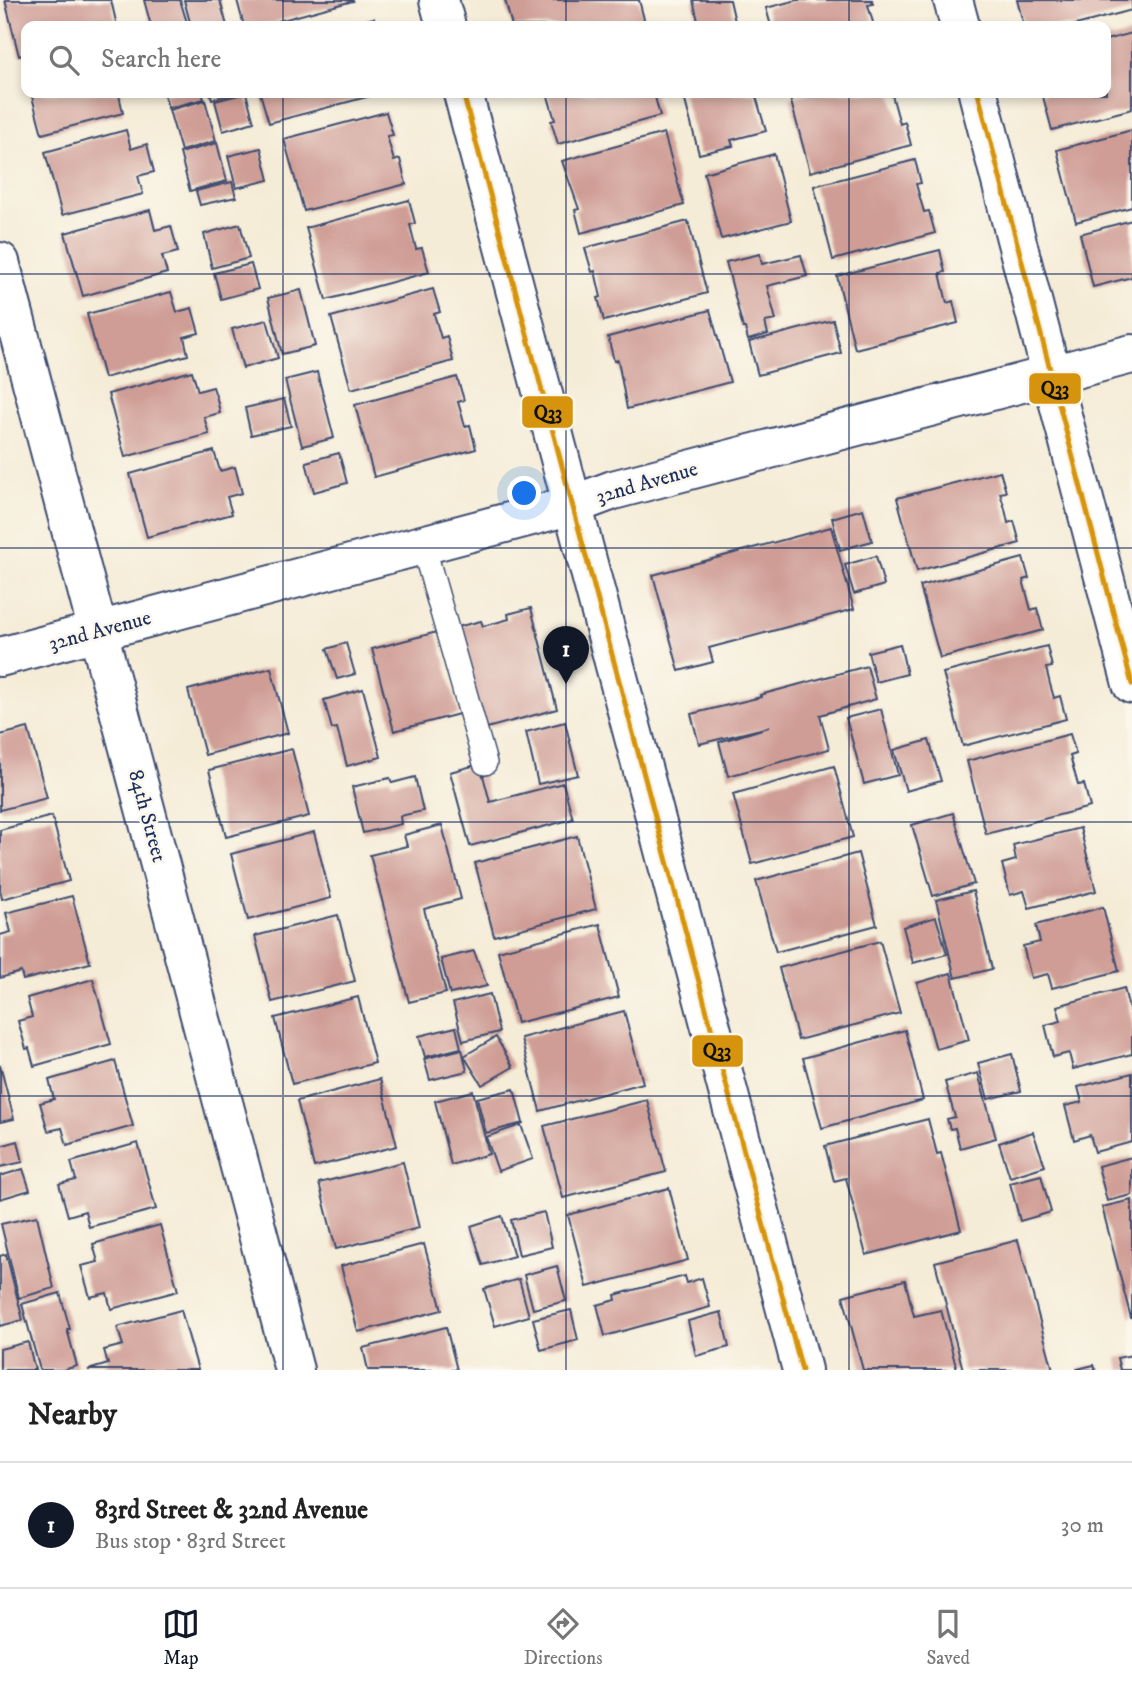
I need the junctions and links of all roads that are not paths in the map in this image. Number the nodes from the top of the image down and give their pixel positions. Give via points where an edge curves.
1 (439, 0) edge
2 (953, 0) edge
3 (445, 21) edge
4 (959, 21) edge
5 (464, 98) edge
6 (979, 98) edge
7 (0, 262) edge
8 (1132, 354) edge
9 (1051, 373) junction
10 (573, 505) junction
11 (423, 545) junction
12 (98, 631) junction
13 (0, 657) edge
14 (1132, 684) edge
15 (485, 763) dead end
16 (293, 1370) edge
17 (802, 1370) edge

1 - 3 street
2 - 4 street
5 - 10 street
6 - 9 street
7 - 12 street, 84th Street
8 - 9 street, 32nd Avenue
9 - 10 street, 32nd Avenue via 613,490
9 - 14 street
10 - 11 street, 32nd Avenue
10 - 17 street
11 - 12 street, 32nd Avenue
11 - 15 lane
12 - 13 street, 32nd Avenue
12 - 16 street, 84th Street

